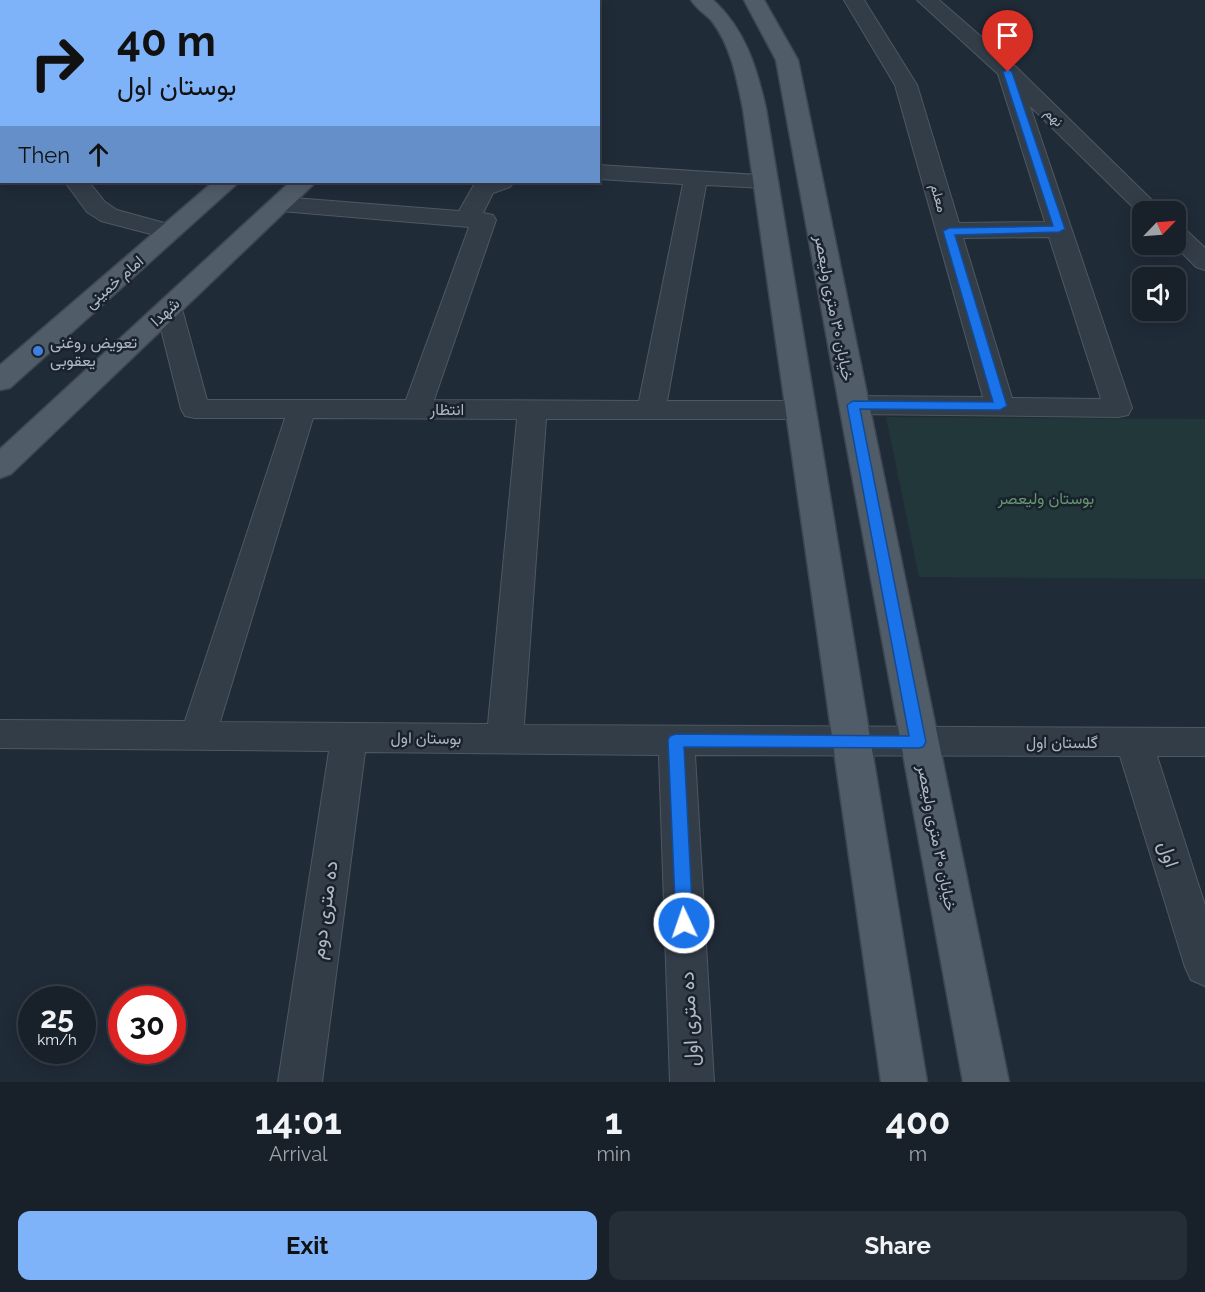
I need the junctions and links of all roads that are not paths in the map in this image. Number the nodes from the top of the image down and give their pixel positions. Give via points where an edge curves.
1 (701, 0) edge
2 (754, 0) edge
3 (854, 0) edge
4 (927, 0) edge
5 (1008, 72) junction
6 (600, 172) edge
7 (696, 177) junction
8 (766, 181) junction
9 (78, 183) edge
10 (226, 183) edge
11 (303, 183) edge
12 (499, 183) edge
13 (1141, 201) edge
14 (281, 204) junction
15 (467, 219) junction
16 (1059, 229) junction
17 (949, 231) junction
18 (170, 232) junction
19 (1186, 244) edge
20 (1205, 262) edge
21 (169, 309) junction
22 (0, 381) edge
23 (853, 405) junction
24 (1000, 406) junction
25 (302, 409) junction
26 (417, 409) junction
27 (532, 410) junction
28 (651, 410) junction
29 (801, 410) junction
30 (0, 468) edge
31 (0, 734) edge
32 (198, 736) junction
33 (349, 737) junction
34 (505, 739) junction
35 (676, 740) junction
36 (852, 742) junction
37 (918, 742) junction
38 (1134, 742) junction
39 (1205, 742) edge
40 (1205, 967) edge
41 (300, 1082) edge
42 (692, 1082) edge
43 (904, 1082) edge
44 (986, 1082) edge

1 - 8 main road via 724,24 746,67
2 - 23 main road, خیابان ۳۰ متری ولیعصر via 787,60
3 - 17 street, معلم via 906,85
4 - 5 street, نهم
5 - 13 street, نهم
5 - 16 street
6 - 7 street
7 - 8 street
7 - 28 street
8 - 29 main road
9 - 18 street via 96,207 110,216
10 - 18 main road, امام خمینی
11 - 14 main road, شهدا
12 - 15 street via 483,188
14 - 15 street
14 - 21 main road, شهدا
15 - 26 street via 484,220
16 - 17 street
16 - 24 street via 1118,408
17 - 24 street, معلم
18 - 22 main road, امام خمینی
19 - 20 street
21 - 25 street, انتظار via 195,408
21 - 30 main road, شهدا
23 - 24 street
23 - 37 main road, خیابان ۳۰ متری ولیعصر
25 - 26 street, انتظار
25 - 32 street
26 - 27 street, انتظار
27 - 28 street, انتظار
27 - 34 street
28 - 29 street, انتظار
29 - 36 main road
31 - 32 street, بوستان اول
32 - 33 street, بوستان اول
33 - 34 street, بوستان اول
33 - 41 street, ده متری دوم
34 - 35 street, بوستان اول
35 - 36 street, بوستان اول
35 - 42 street, ده متری اول
36 - 37 street, گلستان اول
36 - 43 main road
37 - 38 street, گلستان اول
37 - 44 main road, خیابان ۳۰ متری ولیعصر
38 - 39 street, گلستان اول
38 - 40 street, اول

